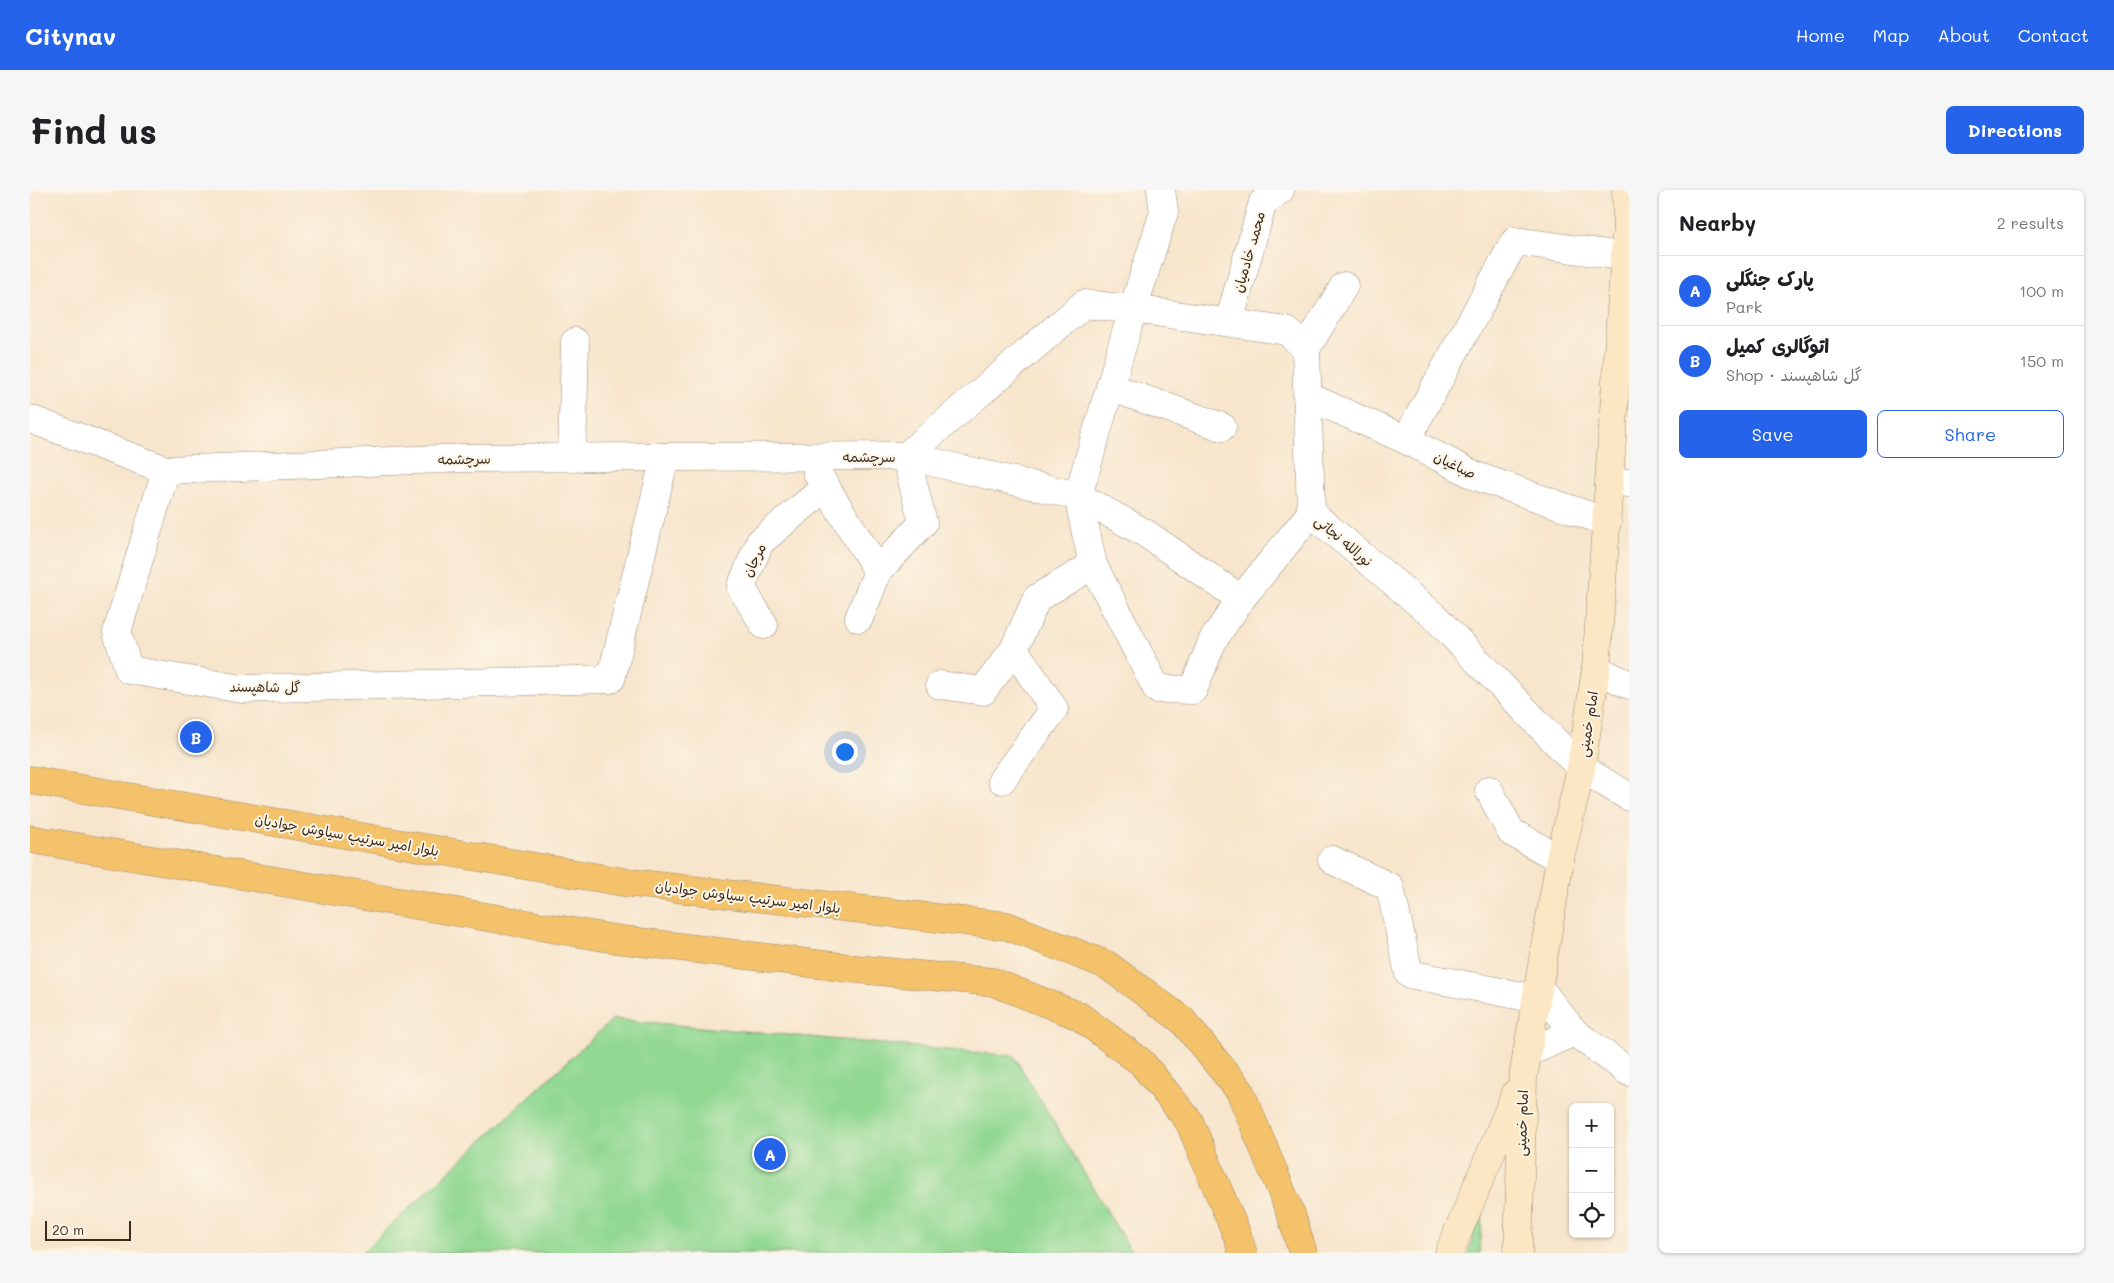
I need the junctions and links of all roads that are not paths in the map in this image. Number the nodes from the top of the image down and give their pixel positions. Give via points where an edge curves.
1 (1161, 190) edge
2 (1280, 190) edge
3 (1626, 190) edge
4 (1627, 256) edge
5 (1344, 286) dead end
6 (1133, 308) junction
7 (1229, 322) junction
8 (576, 342) dead end
9 (1306, 349) junction
10 (1110, 387) junction
11 (1307, 396) junction
12 (30, 420) edge
13 (1222, 427) dead end
14 (1406, 440) junction
15 (906, 456) junction
16 (665, 457) junction
17 (807, 457) junction
18 (572, 458) junction
19 (166, 470) junction
20 (1619, 482) edge
21 (826, 487) junction
22 (1078, 496) junction
23 (1311, 513) junction
24 (1607, 522) junction
25 (1093, 565) junction
26 (878, 571) junction
27 (1241, 599) junction
28 (859, 618) dead end
29 (764, 625) dead end
30 (1014, 649) junction
31 (1596, 668) junction
32 (940, 685) dead end
33 (1629, 685) edge
34 (1581, 768) junction
35 (30, 780) edge
36 (1002, 780) dead end
37 (1489, 790) dead end
38 (1629, 797) edge
39 (30, 839) edge
40 (1560, 859) junction
41 (1332, 860) dead end
42 (1538, 993) junction
43 (1574, 1032) junction
44 (1525, 1065) junction
45 (1629, 1072) edge
46 (1243, 1253) edge
47 (1304, 1253) edge
48 (1449, 1253) edge
49 (1518, 1253) edge

1 - 6 street via 1164,212
2 - 7 street, محمد خادمیان via 1264,202
3 - 4 street, امام خمینی
4 - 14 street via 1515,241
4 - 20 street, امام خمینی
5 - 9 street
6 - 7 street
6 - 10 street
6 - 15 street via 1084,304
7 - 9 street via 1287,331
8 - 18 street
9 - 11 street, نورالله نجاتی
10 - 13 street
10 - 22 street
11 - 14 street, صباغیان
11 - 23 street, نورالله نجاتی
12 - 19 street, سرچشمه
14 - 24 street, صباغیان via 1476,476
15 - 17 street, سرچشمه
15 - 22 street, سرچشمه
15 - 26 street via 923,523
16 - 17 street, سرچشمه
16 - 18 street, سرچشمه
16 - 19 street, گل شاهپسند via 611,679 242,689 129,670 117,632
17 - 21 street
18 - 19 street, سرچشمه via 467,458
20 - 24 street, امام خمینی
21 - 26 street
21 - 29 street, مرجان via 760,542 741,587
22 - 25 street
22 - 27 street, سرچشمه via 1145,533
23 - 27 street
23 - 34 street, نورالله نجاتی via 1434,616
24 - 31 street, امام خمینی
25 - 27 street via 1157,689 1192,690 1213,640
25 - 30 street via 1037,598
26 - 28 street
30 - 32 street via 984,691
30 - 36 street via 1054,709
31 - 33 street
31 - 34 street, امام خمینی
34 - 38 street, نورالله نجاتی
34 - 40 street, امام خمینی
35 - 47 main road, بلوار امیر سرتیپ سیاوش جوادیان via 623,882 1007,926 1108,965 1182,1020 1240,1091
37 - 40 street via 1511,832
39 - 46 main road via 615,939 993,982 1079,1016 1141,1062 1189,1121
40 - 42 street, امام خمینی
41 - 42 street via 1390,887 1409,974
42 - 43 street
42 - 44 street, امام خمینی
43 - 44 street
43 - 45 street
44 - 48 street
44 - 49 street, امام خمینی

